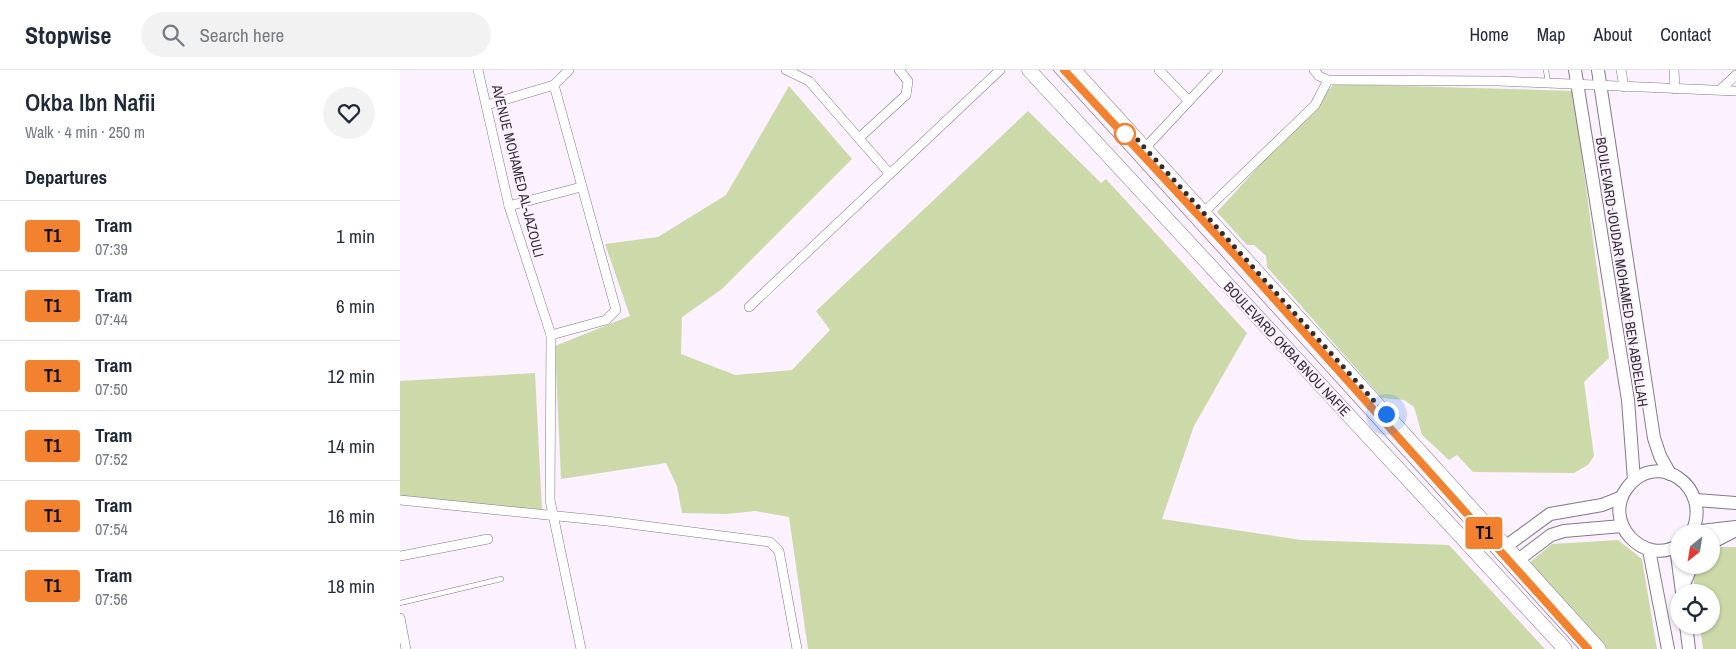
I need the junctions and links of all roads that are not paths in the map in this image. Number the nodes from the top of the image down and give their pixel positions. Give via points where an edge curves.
1 (478, 70) edge
2 (570, 70) edge
3 (786, 70) edge
4 (899, 70) edge
5 (1000, 70) edge
6 (1029, 70) edge
7 (1074, 70) edge
8 (1159, 70) edge
9 (1218, 70) edge
10 (1314, 70) edge
11 (1497, 70) edge
12 (1546, 70) edge
13 (1575, 70) edge
14 (1598, 70) edge
15 (1621, 70) edge
16 (1674, 70) edge
17 (1736, 76) edge
18 (1328, 80) junction
19 (1499, 81) junction
20 (1548, 83) junction
21 (1577, 84) junction
22 (554, 85) junction
23 (1601, 86) junction
24 (1624, 87) junction
25 (1675, 89) junction
26 (1720, 90) junction
27 (1736, 91) edge
28 (1188, 100) junction
29 (487, 105) junction
30 (859, 138) junction
31 (1146, 147) junction
32 (889, 173) junction
33 (581, 187) junction
34 (509, 206) junction
35 (1204, 212) junction
36 (749, 307) dead end
37 (551, 335) junction
38 (1670, 474) junction
39 (1634, 480) junction
40 (1622, 497) junction
41 (400, 500) edge
42 (1696, 500) junction
43 (1736, 503) edge
44 (553, 515) junction
45 (1695, 524) edge
46 (1622, 526) junction
47 (1736, 529) edge
48 (1720, 530) edge
49 (1720, 538) edge
50 (488, 539) dead end
51 (1505, 547) junction
52 (1670, 548) edge
53 (1649, 550) junction
54 (400, 556) edge
55 (1518, 560) junction
56 (501, 579) dead end
57 (400, 603) edge
58 (400, 618) edge
59 (1687, 634) edge
60 (402, 636) edge
61 (406, 649) edge
62 (581, 649) edge
63 (797, 649) edge
64 (1565, 649) edge
65 (1599, 649) edge
66 (1668, 649) edge
67 (1689, 649) edge

1 - 29 street, AVENUE MOHAMED AL-JAZOULI
2 - 22 street
3 - 30 street via 809,81
4 - 30 street via 908,82 906,94
5 - 32 street
6 - 64 main road, BOULEVARD OKBA BNOU NAFIE
7 - 31 main road, BOULEVARD OKBA BNOU NAFIE
8 - 28 street
9 - 28 street
10 - 18 street
11 - 19 street
12 - 20 lane
13 - 21 main road, BOULEVARD JOUDAR MOHAMED BEN ABDELLAH
14 - 23 main road, BOULEVARD JOUDAR MOHAMED BEN ABDELLAH
15 - 24 street
16 - 25 street
17 - 26 street
18 - 19 street
18 - 35 street via 1315,105
19 - 20 street
20 - 21 street
21 - 23 street
21 - 39 main road, BOULEVARD JOUDAR MOHAMED BEN ABDELLAH via 1628,400
22 - 29 street
22 - 33 street
23 - 24 street
23 - 38 main road, BOULEVARD JOUDAR MOHAMED BEN ABDELLAH via 1654,438
24 - 25 street
25 - 26 street
26 - 27 street
28 - 31 street
29 - 34 street, AVENUE MOHAMED AL-JAZOULI
30 - 32 street
31 - 35 main road, BOULEVARD OKBA BNOU NAFIE
32 - 36 street
33 - 34 street
33 - 37 street via 616,310 606,320
34 - 37 street, AVENUE MOHAMED AL-JAZOULI
35 - 51 main road, BOULEVARD OKBA BNOU NAFIE
37 - 44 street, AVENUE MOHAMED AL-JAZOULI via 549,472
38 - 39 main road via 1652,472
38 - 42 main road via 1683,480
39 - 40 main road
40 - 46 main road via 1619,508
40 - 51 main road via 1602,505 1550,514
41 - 44 street
42 - 43 main road
42 - 45 main road via 1698,514
44 - 62 street, AVENUE MOHAMED AL-JAZOULI
44 - 63 street via 770,542 778,551
46 - 53 main road via 1630,538
46 - 55 main road via 1551,534
47 - 48 main road
47 - 49 main road
50 - 54 street
51 - 55 main road, BOULEVARD OKBA BNOU NAFIE
52 - 53 main road
53 - 66 main road
55 - 65 main road, BOULEVARD OKBA BNOU NAFIE
56 - 57 lane
58 - 60 street
59 - 67 main road
60 - 61 street

